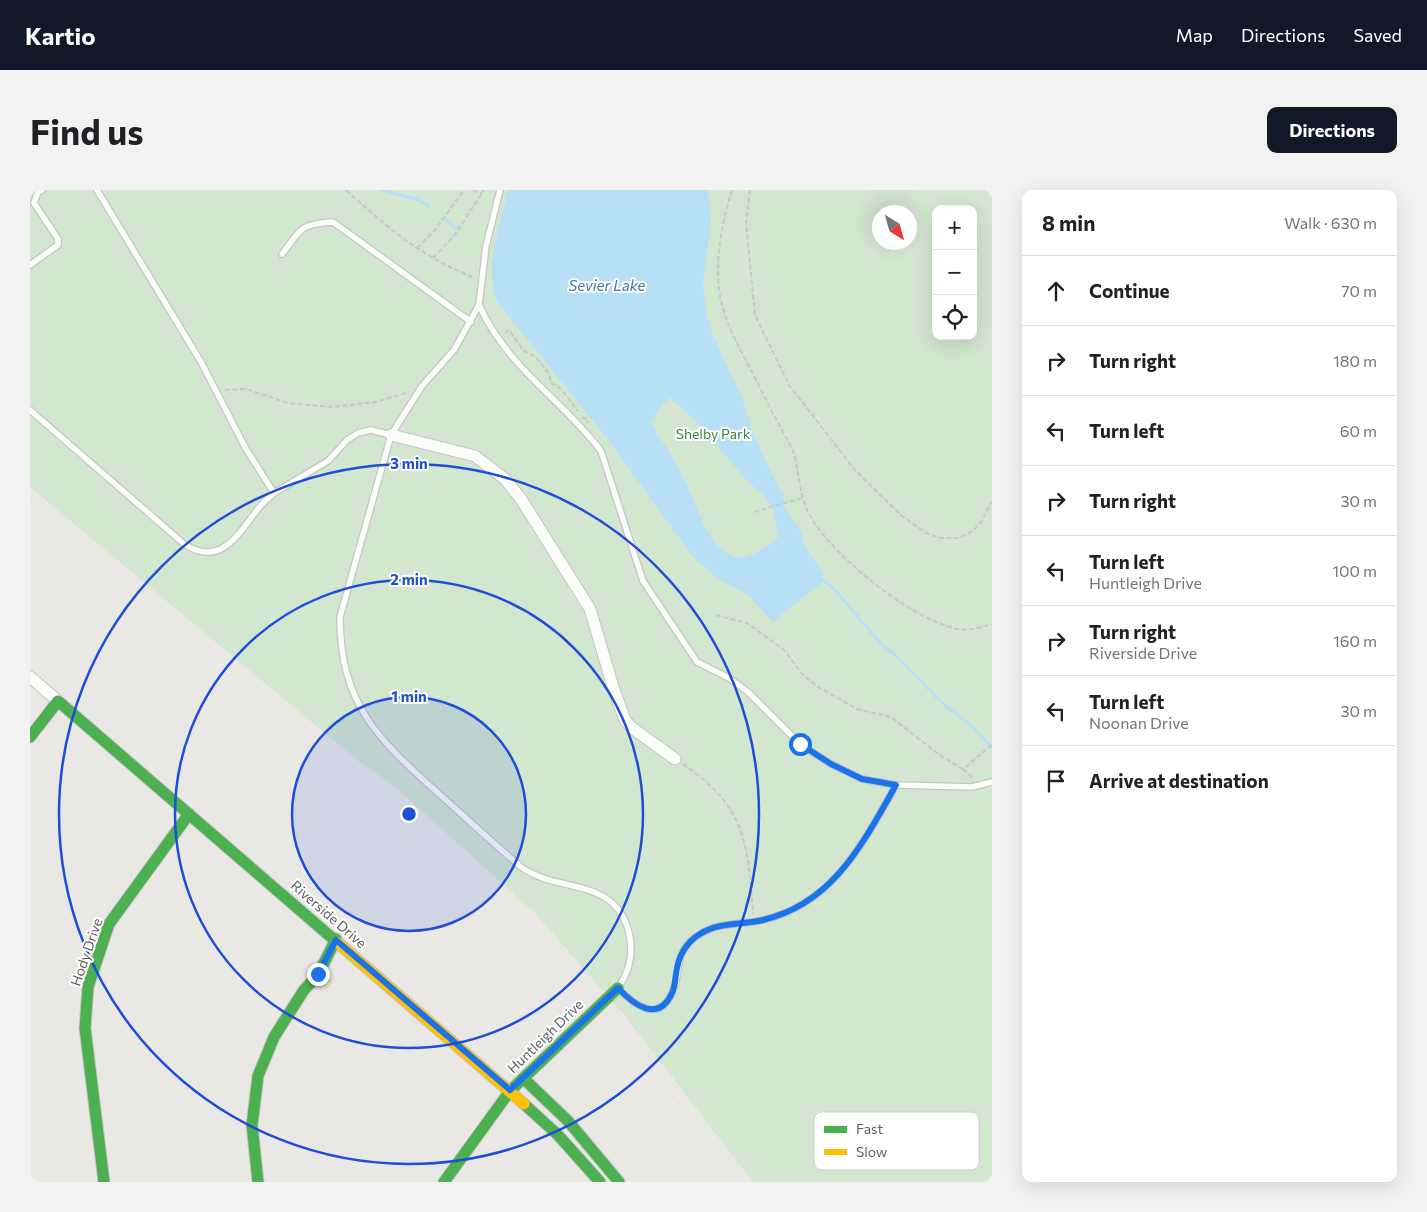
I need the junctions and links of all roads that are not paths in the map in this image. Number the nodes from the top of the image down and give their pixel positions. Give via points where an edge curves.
1 (42, 190) edge
2 (97, 190) edge
3 (500, 190) edge
4 (282, 254) dead end
5 (30, 264) edge
6 (479, 305) junction
7 (471, 322) junction
8 (30, 410) edge
9 (390, 436) junction
10 (274, 493) junction
11 (30, 677) edge
12 (58, 701) junction
13 (30, 737) edge
14 (675, 759) road end
15 (992, 782) edge
16 (896, 785) junction
17 (189, 814) junction
18 (336, 940) junction
19 (618, 988) junction
20 (523, 1078) junction
21 (510, 1090) junction
22 (104, 1182) edge
23 (258, 1182) edge
24 (444, 1182) edge
25 (600, 1182) edge
26 (619, 1182) edge

1 - 5 lane via 34,203 58,239 58,245
2 - 10 lane via 201,362 246,449
3 - 6 lane via 486,246
4 - 7 lane via 303,226 333,222
6 - 7 lane
6 - 16 lane via 496,339 601,452 644,580 698,662 748,692 788,734 815,754 862,779
7 - 9 lane via 454,350 422,386
8 - 10 lane via 184,544 195,550 213,551 229,544
9 - 10 lane via 371,430 358,433 328,461
9 - 14 street via 475,456 505,479 590,609 625,720
9 - 19 lane via 340,617 342,656 353,694 385,744 521,867 543,879 592,890 617,908 628,929 631,952 626,974
11 - 12 street, Riverside Drive
12 - 13 street
12 - 17 street, Riverside Drive
15 - 16 lane via 972,787
16 - 19 lane via 864,841 836,880 820,894 797,908 754,922 711,928 694,938 680,958 672,993 659,1006 639,1007
17 - 18 street, Riverside Drive
17 - 22 street, Hody Drive via 124,900 110,924 88,987 85,1028
18 - 21 street, Riverside Drive
18 - 23 street via 318,974 274,1037 258,1076 252,1125
19 - 20 street, Huntleigh Drive
20 - 21 street, Huntleigh Drive
20 - 26 street via 568,1121
21 - 24 street, Huntleigh Drive
21 - 25 street, Riverside Drive via 558,1135

